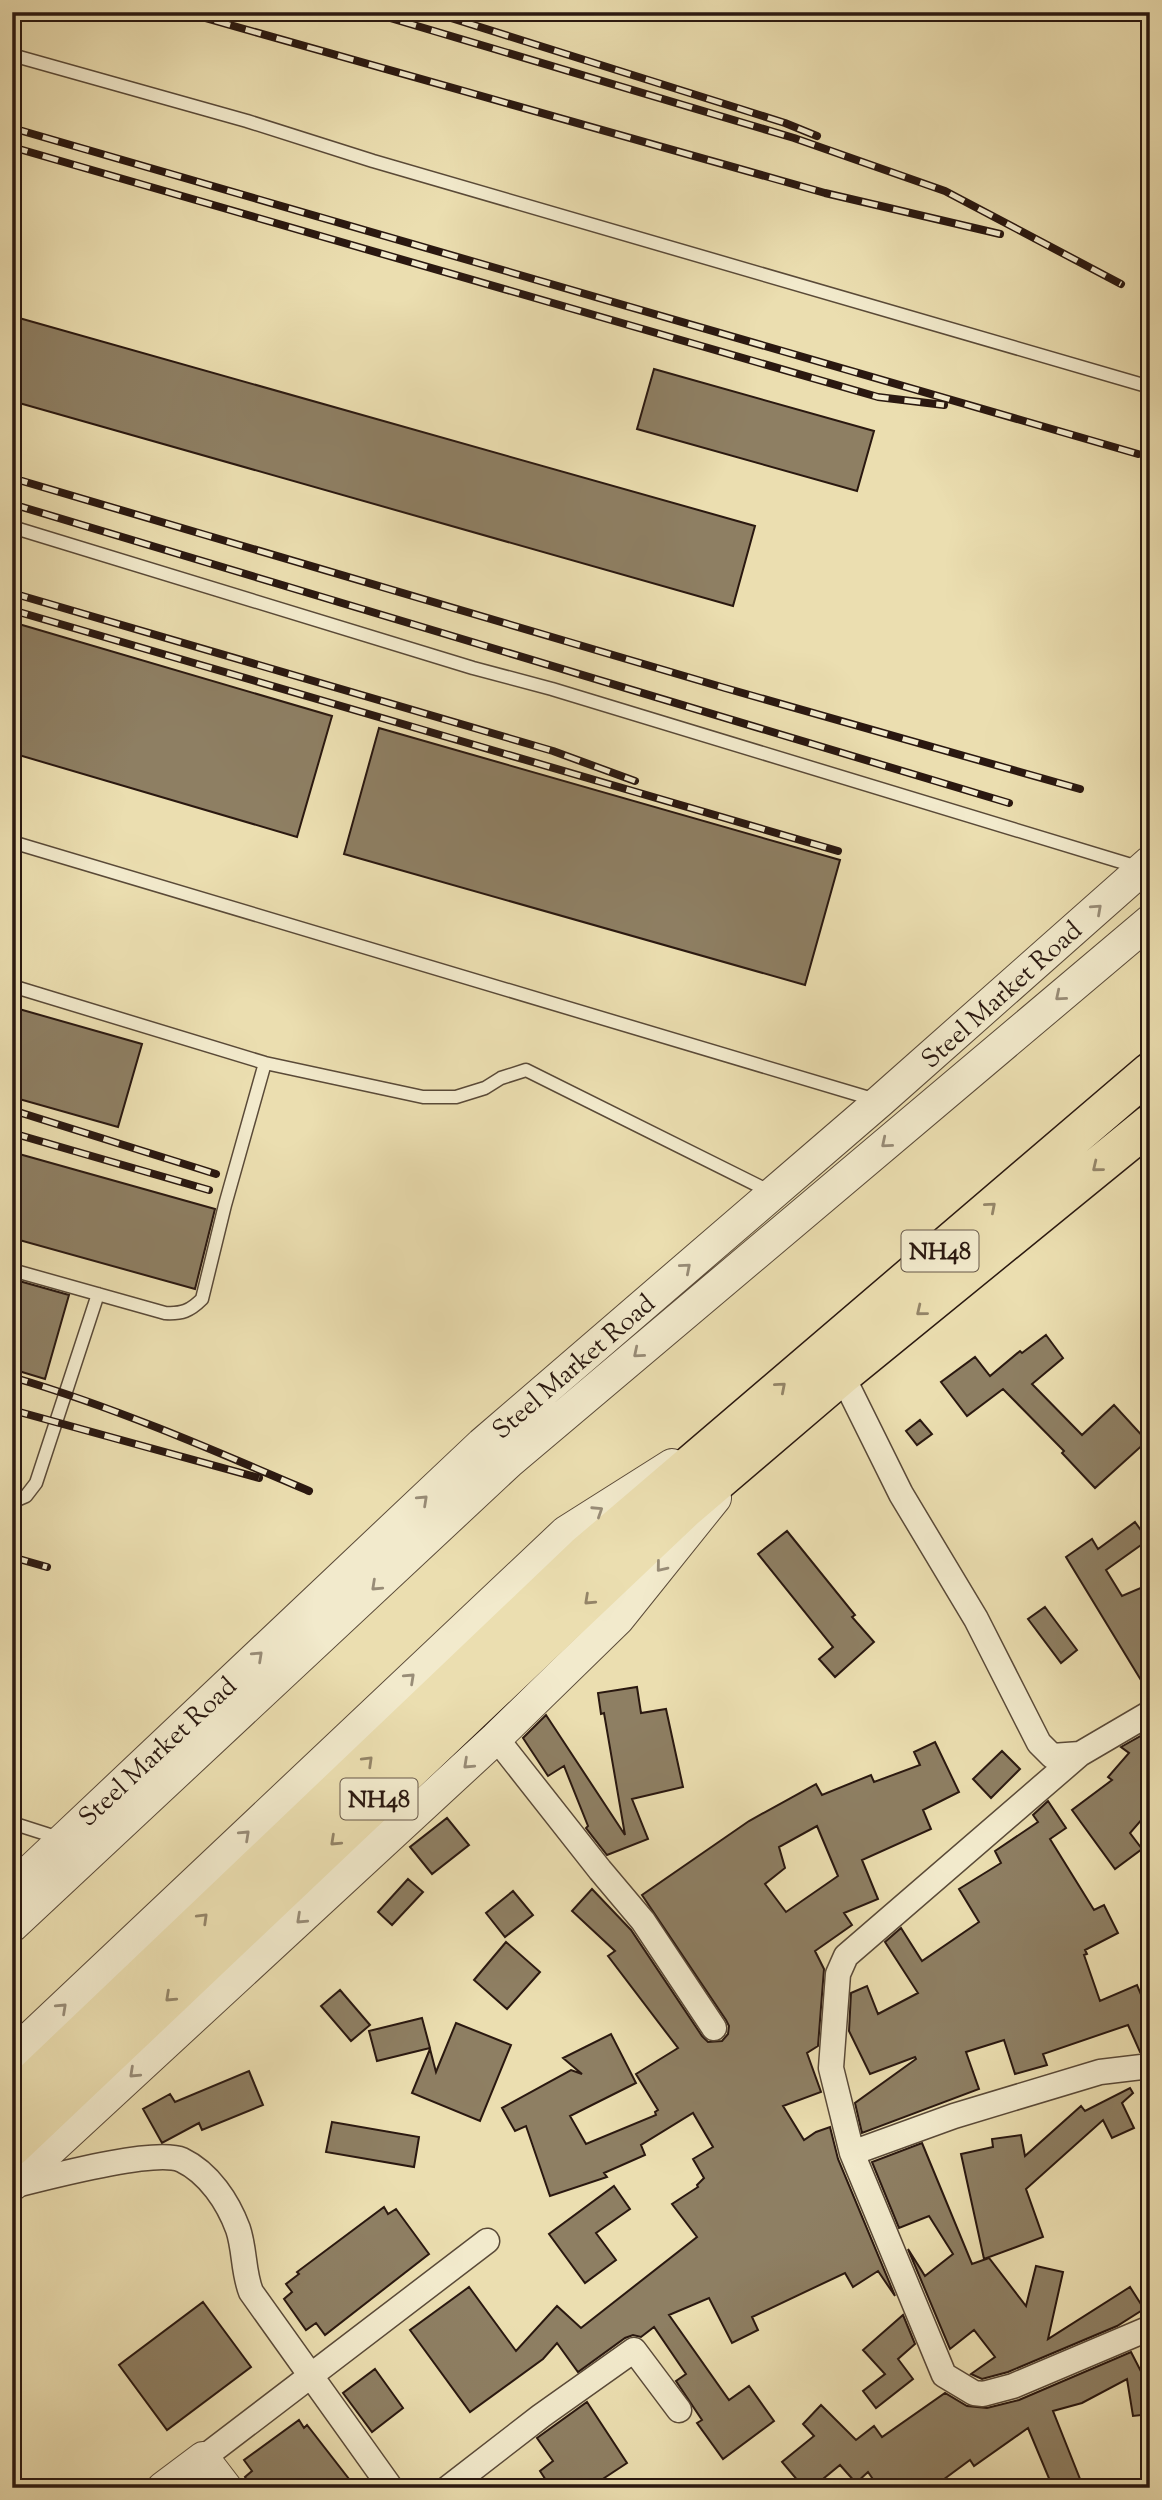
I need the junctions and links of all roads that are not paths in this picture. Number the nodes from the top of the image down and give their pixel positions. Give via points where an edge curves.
1 (12, 55) edge
2 (1150, 387) edge
3 (12, 527) edge
4 (12, 842) edge
5 (1146, 865) edge
6 (1150, 920) edge
7 (12, 986) edge
8 (265, 1063) junction
9 (1150, 1072) edge
10 (879, 1101) junction
11 (1150, 1124) edge
12 (773, 1193) junction
13 (12, 1270) edge
14 (98, 1294) junction
15 (842, 1375) junction
16 (739, 1443) junction
17 (12, 1502) edge
18 (1150, 1713) edge
19 (496, 1738) junction
20 (1080, 1754) junction
21 (12, 1823) edge
22 (79, 1845) junction
23 (12, 1888) edge
24 (12, 1926) edge
25 (714, 2028) dead end
26 (12, 2055) edge
27 (1150, 2066) edge
28 (12, 2101) edge
29 (12, 2147) edge
30 (852, 2153) junction
31 (12, 2186) edge
32 (486, 2241) dead end
33 (1150, 2328) edge
34 (309, 2377) junction
35 (679, 2410) dead end
36 (203, 2458) junction
37 (163, 2488) edge
38 (226, 2488) edge
39 (391, 2488) edge
40 (448, 2488) edge

1 - 2 lane
3 - 5 lane
4 - 10 lane
10 -> 5 street, Steel Market Road
6 -> 22 street, Steel Market Road via 509,1462
7 - 8 lane
8 - 12 lane via 423,1097 456,1097 526,1070
8 - 14 lane via 202,1299 192,1310 179,1314
16 -> 9 highway, NH48
10 - 12 street, Steel Market Road
11 -> 15 highway, NH48
22 -> 12 street, Steel Market Road via 482,1444
13 - 14 lane
14 - 17 lane via 36,1483 26,1496
15 - 16 highway, NH48
15 - 20 street via 901,1494 976,1619 1039,1743 1052,1756
16 -> 19 street via 618,1619
26 -> 16 street via 566,1532 629,1490
28 -> 16 highway, NH48 via 585,1555
16 -> 29 highway, NH48 via 675,1518
18 - 20 street
19 - 25 street via 643,1921
19 -> 31 street
20 - 30 street via 846,1956 838,1974 831,2068
21 - 22 lane
22 - 23 street, Steel Market Road
22 - 24 street, Steel Market Road
27 - 30 street via 1100,2072 954,2116
30 - 33 street via 944,2375 965,2388 983,2394 1013,2386
31 - 34 street via 93,2166 155,2158 180,2159 204,2174 226,2203 239,2232 244,2277 251,2292
32 - 34 street
34 - 36 street
34 - 39 street
35 - 40 street via 634,2350
36 - 37 street
36 - 38 street

